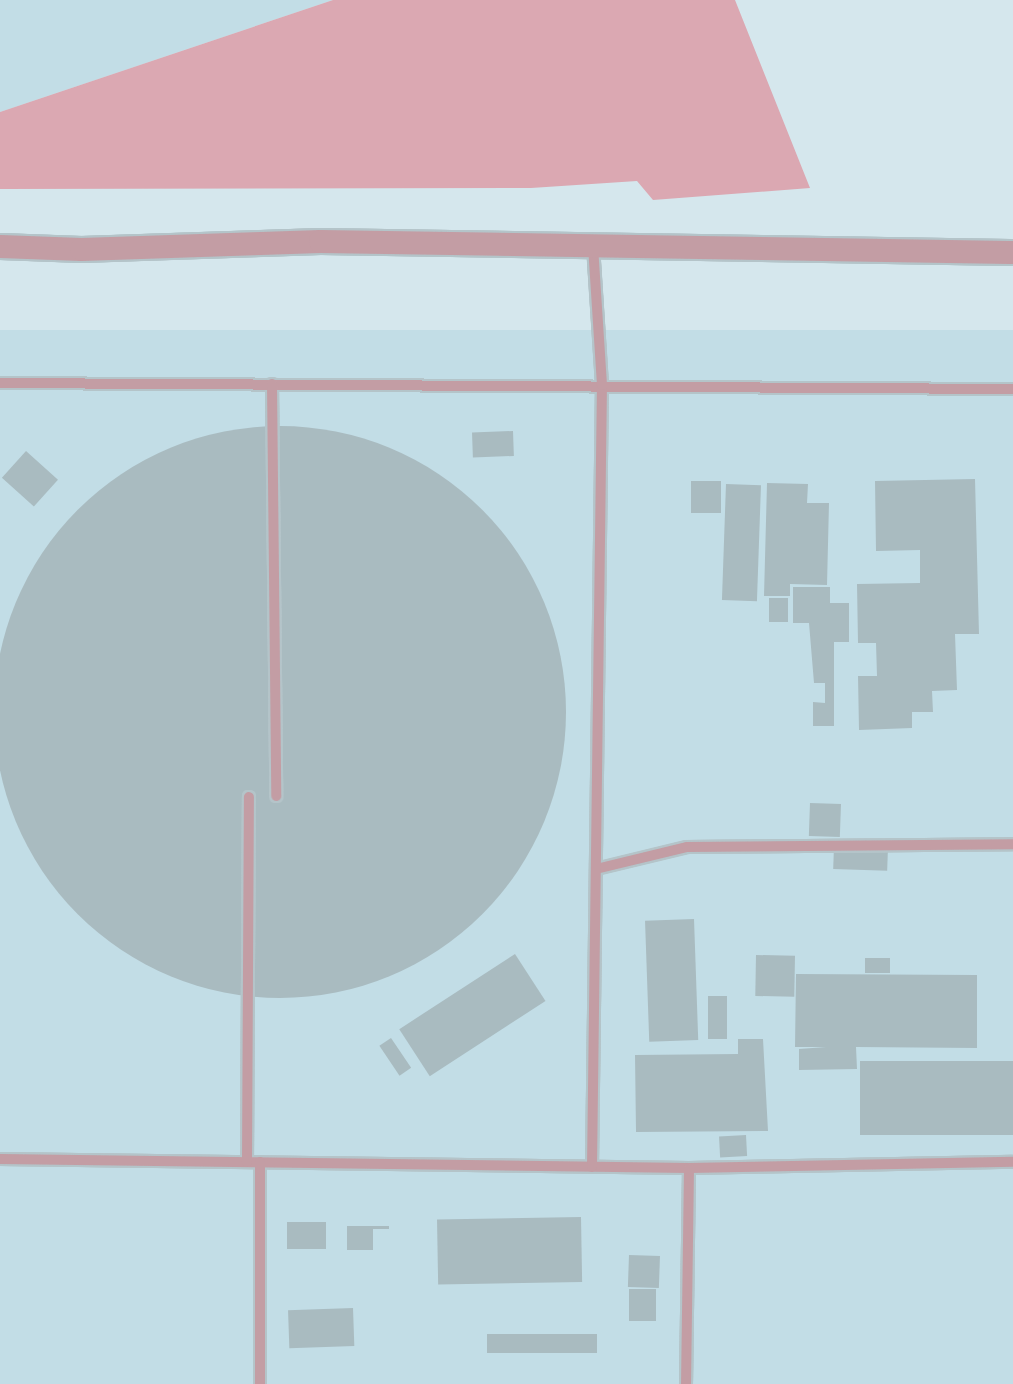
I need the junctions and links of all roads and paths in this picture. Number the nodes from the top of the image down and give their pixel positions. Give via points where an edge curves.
1 (0, 246) edge
2 (593, 246) junction
3 (1013, 252) edge
4 (0, 383) edge
5 (272, 384) junction
6 (602, 385) junction
7 (1013, 388) edge
8 (276, 796) dead end
9 (249, 797) dead end
10 (1013, 844) edge
11 (596, 869) junction
12 (0, 1159) edge
13 (247, 1162) junction
14 (260, 1162) junction
15 (1013, 1162) edge
16 (592, 1167) junction
17 (689, 1168) junction
18 (260, 1384) edge
19 (686, 1384) edge

1 - 2 street via 81,249 320,241
2 - 3 street
2 - 6 lane
4 - 5 lane
5 - 6 lane
5 - 8 lane
6 - 7 lane
6 - 11 lane
9 - 13 lane
10 - 11 lane via 687,847
11 - 16 lane
12 - 13 lane
13 - 14 lane
14 - 16 lane
14 - 18 lane
15 - 17 lane
16 - 17 lane
17 - 19 lane

